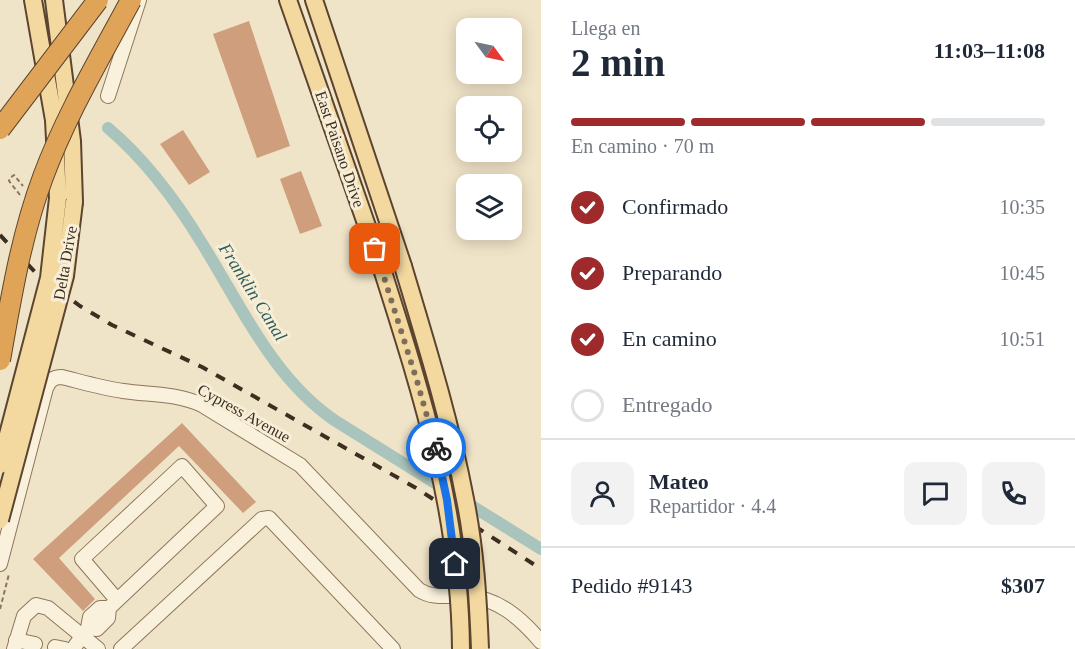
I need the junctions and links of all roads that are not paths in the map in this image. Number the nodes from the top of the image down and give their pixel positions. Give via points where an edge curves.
1 (33, 0) edge
2 (54, 0) edge
3 (98, 0) edge
4 (288, 0) edge
5 (314, 0) edge
6 (135, 4) edge
7 (108, 96) dead end
8 (0, 129) edge
9 (66, 200) junction
10 (0, 360) edge
11 (0, 465) edge
12 (0, 520) edge
13 (0, 564) edge
14 (113, 604) junction
15 (85, 632) junction
16 (541, 642) edge
17 (35, 644) dead end
18 (15, 645) edge
19 (73, 649) edge
20 (98, 649) edge
21 (121, 649) edge
22 (393, 649) edge
23 (461, 649) edge
24 (480, 649) edge

1 - 9 main road, Delta Drive
2 - 9 main road, Delta Drive via 72,141
3 - 8 highway, bridge
4 - 23 main road, East Paisano Drive, bridge via 417,381 442,477 457,584
5 - 24 main road, East Paisano Drive, bridge via 434,371 465,499
6 - 7 street
6 - 10 highway, bridge via 64,128 43,177 11,296
9 - 11 main road, Delta Drive, bridge
9 - 12 main road, Delta Drive, bridge via 65,276
13 - 16 street, Cypress Avenue via 46,388 55,377 62,377 122,391 190,399 202,405 300,465 419,590 436,597 466,596 496,602
14 - 14 street via 217,506 182,466 82,559
14 - 15 street via 108,618 97,629
15 - 18 street via 48,608 36,605 24,616
15 - 19 street
15 - 20 street
17 - 18 street
21 - 22 street via 262,519 269,518

